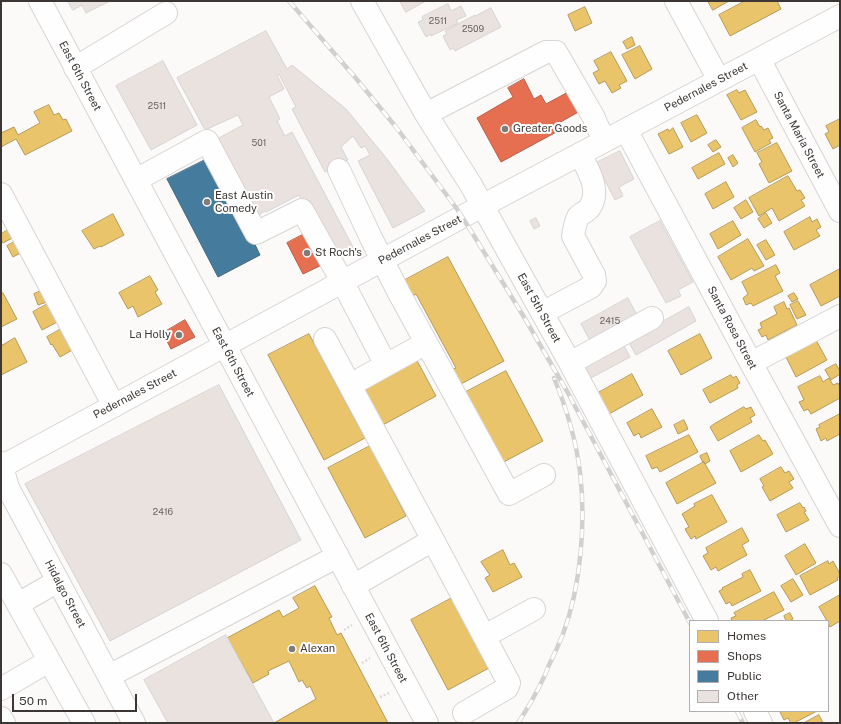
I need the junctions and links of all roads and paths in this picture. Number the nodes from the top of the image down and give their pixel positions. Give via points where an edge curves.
1 (40, 1) edge
2 (362, 1) edge
3 (676, 1) edge
4 (166, 13) dead end
5 (840, 16) edge
6 (759, 59) junction
7 (75, 68) junction
8 (718, 80) junction
9 (426, 114) junction
10 (626, 130) junction
11 (604, 141) junction
12 (580, 154) junction
13 (340, 170) dead end
14 (136, 180) junction
15 (1, 194) edge
16 (482, 206) junction
17 (840, 211) edge
18 (382, 259) junction
19 (342, 281) junction
20 (542, 313) junction
21 (840, 316) edge
22 (652, 318) dead end
23 (325, 339) dead end
24 (426, 343) junction
25 (225, 346) junction
26 (570, 363) junction
27 (751, 363) junction
28 (386, 365) junction
29 (350, 385) junction
30 (114, 406) junction
31 (1, 465) edge
32 (544, 475) dead end
33 (840, 526) edge
34 (433, 540) junction
35 (338, 556) junction
36 (1, 574) edge
37 (58, 582) junction
38 (353, 586) junction
39 (18, 604) junction
40 (534, 609) dead end
41 (706, 620) edge
42 (351, 626) dead end
43 (345, 629) dead end
44 (485, 636) junction
45 (368, 659) dead end
46 (49, 662) junction
47 (363, 662) dead end
48 (109, 676) junction
49 (1, 689) edge
50 (387, 694) dead end
51 (381, 697) dead end
52 (756, 712) edge
53 (464, 713) dead end
54 (1, 718) edge
55 (4, 723) edge
56 (84, 723) edge
57 (134, 723) edge
58 (427, 723) edge
59 (761, 723) edge

1 - 7 street, East 6th Street
2 - 9 street, East 5th Street
3 - 8 street
4 - 7 street
5 - 6 street, Pedernales Street
6 - 8 street, Pedernales Street
6 - 17 street, Santa Maria Street
7 - 14 street, East 6th Street
8 - 10 street, Pedernales Street
9 - 11 street via 546,52 556,52 593,116
9 - 16 street, East 5th Street
10 - 11 street, Pedernales Street
10 - 27 street, Santa Rosa Street
11 - 12 street, Pedernales Street
12 - 16 street, Pedernales Street
12 - 20 street via 594,192 590,206 578,217 572,236 594,274 595,281 591,287
13 - 18 street
14 - 19 street via 207,141 256,233 302,210
14 - 25 street, East 6th Street
15 - 30 street
16 - 18 street, Pedernales Street
16 - 20 street, East 5th Street
18 - 19 street, Pedernales Street
18 - 24 street
19 - 25 street, Pedernales Street
19 - 28 street
20 - 26 street, East 5th Street
21 - 27 street
22 - 26 street
23 - 29 street
24 - 28 street
24 - 32 street via 509,494
25 - 30 street, Pedernales Street
25 - 35 street, East 6th Street
26 - 41 street, East 5th Street
27 - 33 street, Santa Rosa Street
28 - 29 street
29 - 34 street
30 - 31 street, Pedernales Street
31 - 37 street, Hidalgo Street via 8,488
34 - 38 street
34 - 44 street
35 - 38 street, East 6th Street
35 - 48 street
36 - 39 street
37 - 39 street
37 - 48 street, Hidalgo Street
38 - 58 street, East 6th Street
39 - 46 street
40 - 44 street
42 - 43 path
44 - 53 street via 509,686
45 - 47 path
46 - 49 street
46 - 56 street
48 - 57 street, Hidalgo Street
50 - 51 path
52 - 59 street
54 - 55 street

